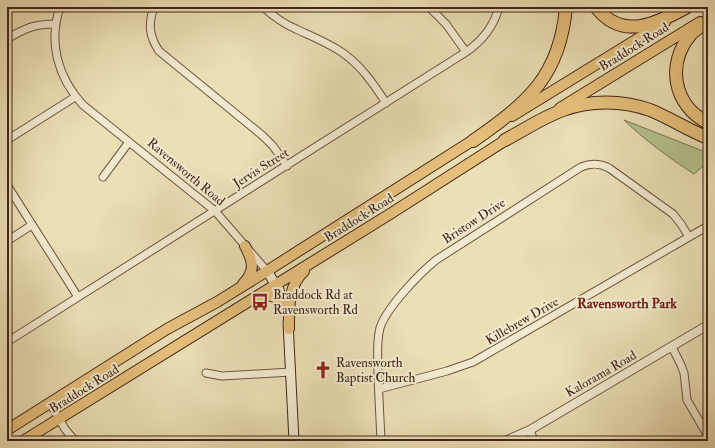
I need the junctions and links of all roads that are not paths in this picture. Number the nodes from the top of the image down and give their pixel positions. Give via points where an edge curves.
1 (60, 7) edge
2 (154, 7) edge
3 (263, 7) edge
4 (429, 7) edge
5 (499, 7) edge
6 (566, 7) edge
7 (596, 7) edge
8 (688, 7) edge
9 (708, 16) edge
10 (708, 21) edge
11 (56, 24) junction
12 (7, 39) edge
13 (466, 52) junction
14 (75, 97) junction
15 (386, 103) junction
16 (708, 123) edge
17 (708, 138) edge
18 (7, 140) edge
19 (505, 140) junction
20 (473, 141) junction
21 (129, 142) junction
22 (287, 166) junction
23 (103, 177) dead end
24 (7, 185) edge
25 (215, 211) junction
26 (32, 225) junction
27 (708, 226) edge
28 (689, 237) junction
29 (7, 241) edge
30 (245, 246) junction
31 (328, 253) junction
32 (267, 271) junction
33 (276, 285) junction
34 (237, 290) junction
35 (78, 297) junction
36 (254, 298) junction
37 (286, 307) junction
38 (708, 325) edge
39 (289, 329) junction
40 (7, 342) edge
41 (672, 347) junction
42 (290, 372) junction
43 (206, 373) dead end
44 (379, 388) junction
45 (50, 402) junction
46 (59, 419) junction
47 (7, 430) edge
48 (530, 430) junction
49 (708, 436) edge
50 (23, 441) edge
51 (75, 441) edge
52 (294, 441) edge
53 (381, 441) edge
54 (505, 441) edge
55 (534, 441) edge

1 - 11 street, Ravensworth Road
2 - 22 street via 150,17 150,31 159,51 263,136
3 - 15 street via 295,29 326,42 349,57 367,76
4 - 13 street via 446,24
5 - 13 street via 488,31
6 - 20 highway via 558,49 541,83 520,106
7 - 8 highway via 605,18 622,26 634,27 657,22
8 - 20 main road, Braddock Road
9 - 19 main road, Braddock Road via 594,88
10 - 16 highway via 692,33 685,43 678,62 676,78 686,104
11 - 12 street via 35,25
11 - 14 street, Ravensworth Road via 57,58 65,81
13 - 15 street, Jervis Street
14 - 18 street
14 - 21 street, Ravensworth Road
15 - 22 street, Jervis Street
17 - 19 highway via 648,110 622,104 590,103 561,111
19 - 31 main road, Braddock Road
20 - 32 main road, Braddock Road
21 - 23 street
21 - 25 street, Ravensworth Road
22 - 25 street, Jervis Street
24 - 26 street
25 - 30 street, Ravensworth Road
25 - 35 street, Jervis Street
26 - 29 street
26 - 35 street
27 - 28 street, Killebrew Drive
28 - 44 street, Killebrew Drive via 473,362 447,372
28 - 44 street, Bristow Drive via 673,214 609,168 593,164 581,167 436,260 418,276 382,323 378,345
30 - 32 street, Ravensworth Road
30 - 34 main road via 251,257 252,270
31 - 33 main road, Braddock Road
31 - 39 main road via 308,267 296,281 290,300
32 - 33 main road, Ravensworth Road
32 - 34 main road, Braddock Road
33 - 36 main road, Braddock Road
33 - 37 main road, Ravensworth Road
34 - 45 main road, Braddock Road via 167,329
35 - 40 street, Jervis Street
36 - 37 main road via 270,295
36 - 46 main road, Braddock Road
37 - 39 main road, Ravensworth Road
38 - 41 street, Kalorama Road
39 - 42 main road, Ravensworth Road
41 - 48 street, Kalorama Road
41 - 49 street via 684,373 687,400
42 - 43 street via 222,376
42 - 52 main road, Ravensworth Road
44 - 53 street, Bristow Drive
45 - 46 street
45 - 47 main road, Braddock Road
46 - 50 main road, Braddock Road
46 - 51 street
48 - 54 street, Kalorama Road
48 - 55 street

